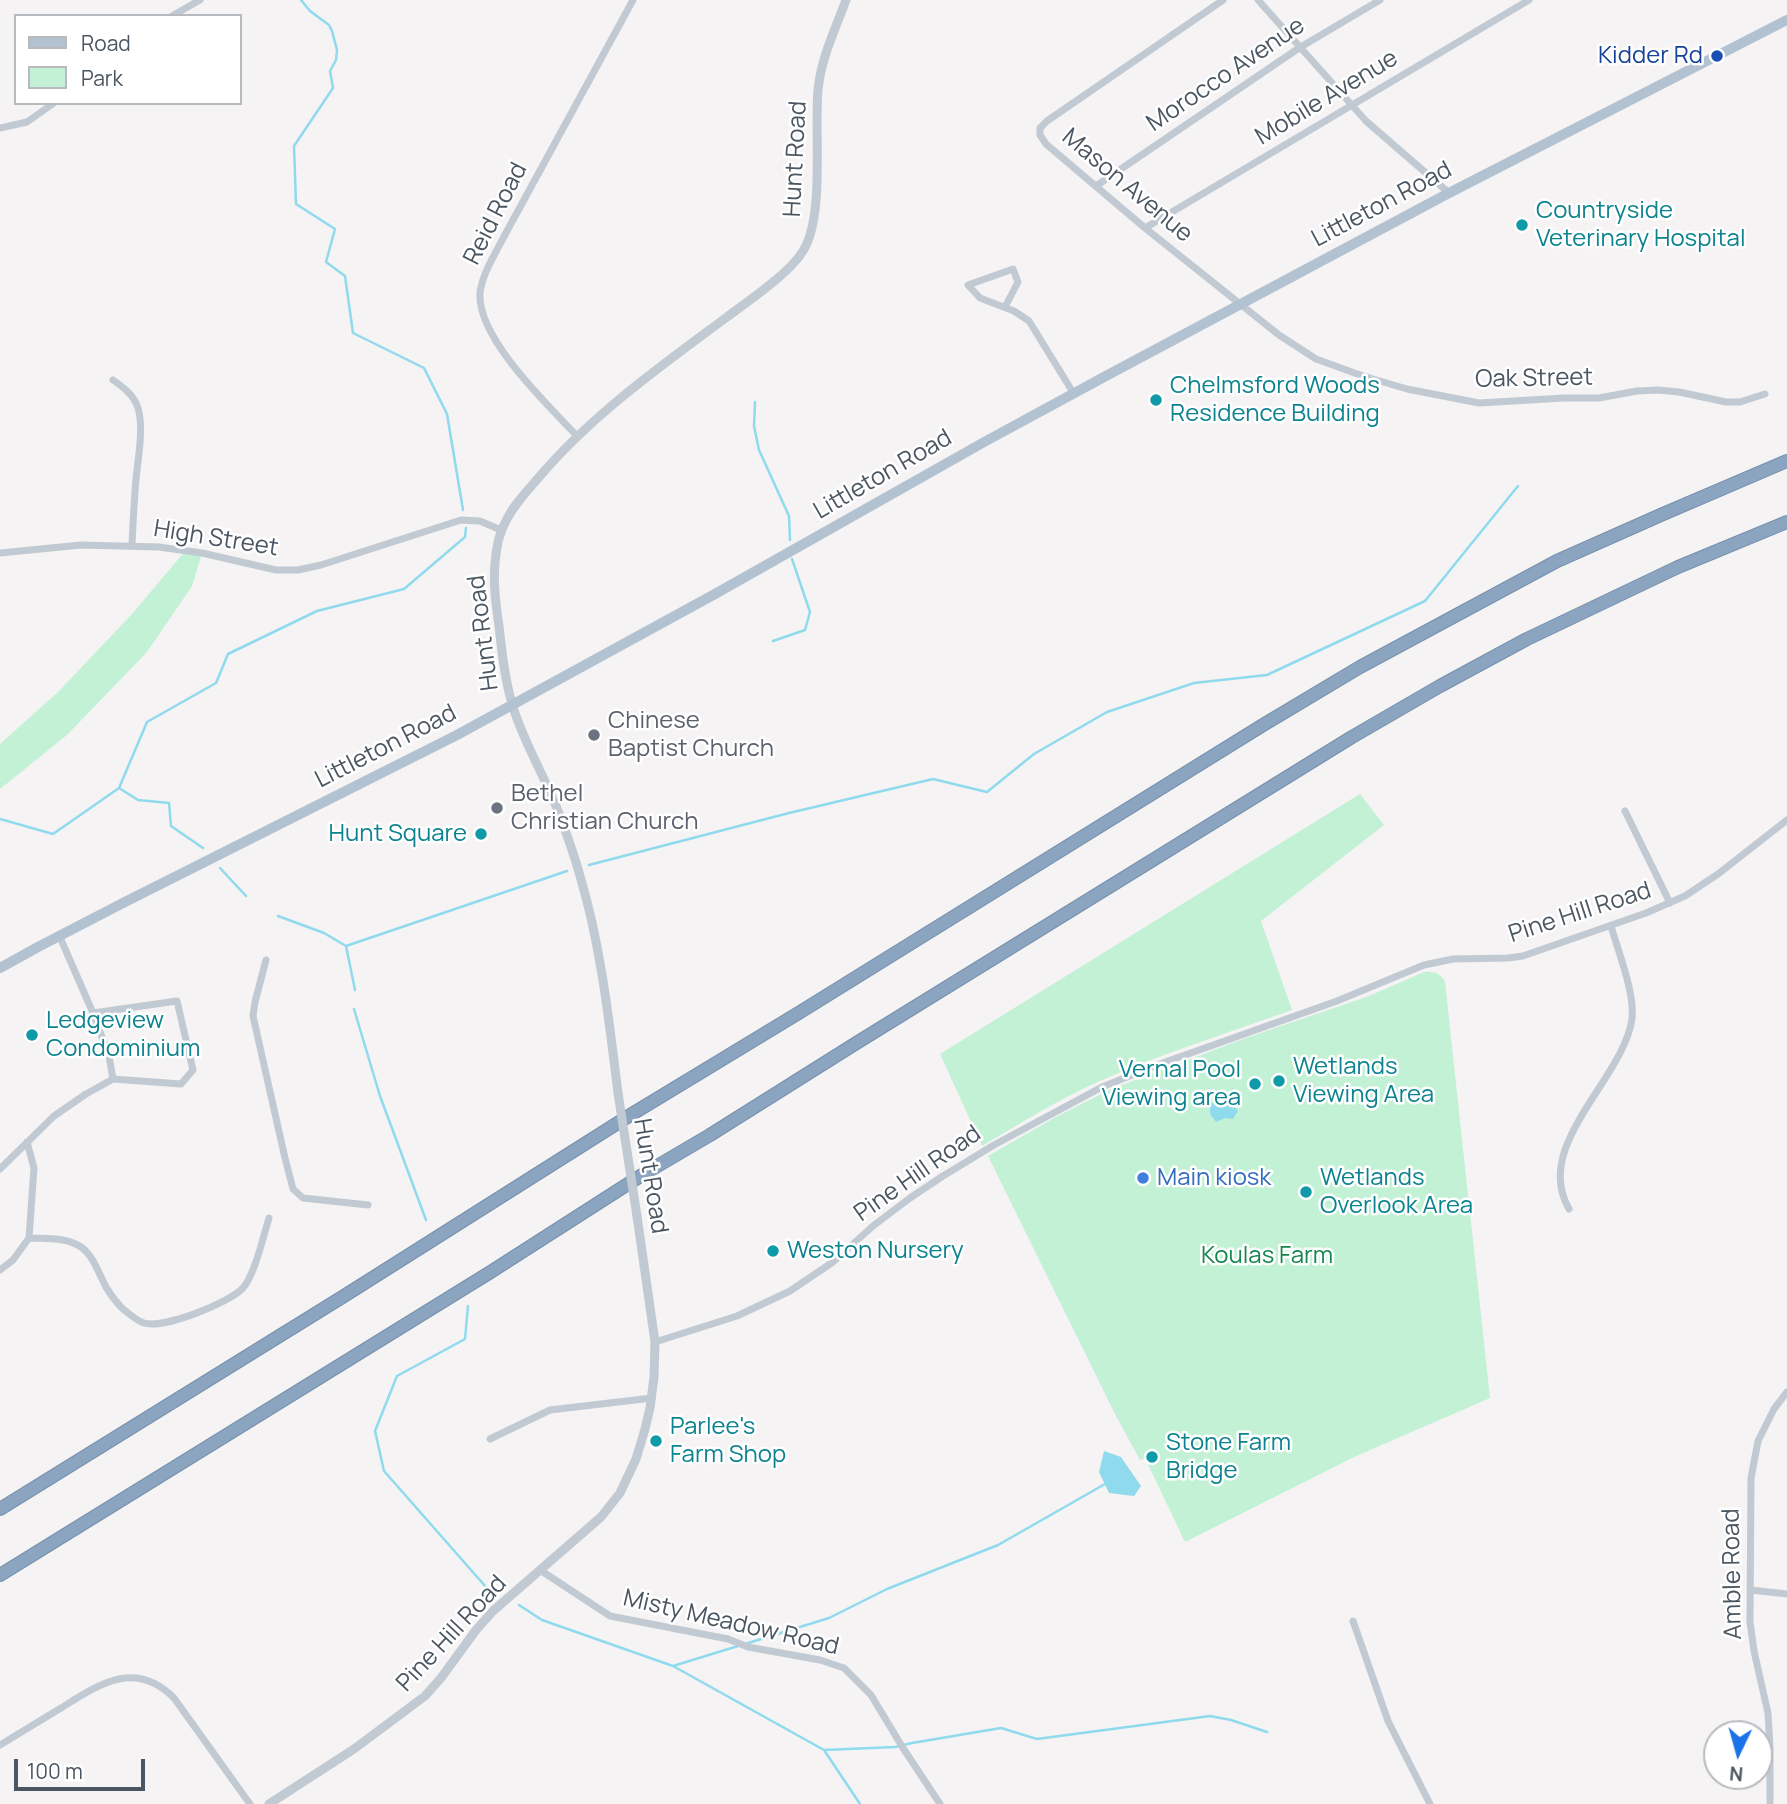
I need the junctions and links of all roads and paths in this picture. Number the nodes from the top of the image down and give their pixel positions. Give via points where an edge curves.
1 (200, 0) edge
2 (633, 0) edge
3 (846, 0) edge
4 (1223, 0) edge
5 (1258, 0) edge
6 (1380, 0) edge
7 (1529, 0) edge
8 (176, 14) edge
9 (1787, 20) edge
10 (1299, 48) junction
11 (51, 105) edge
12 (1351, 106) junction
13 (0, 128) edge
14 (1096, 186) junction
15 (1449, 193) junction
16 (1145, 228) junction
17 (1240, 304) junction
18 (1005, 307) junction
19 (113, 380) dead end
20 (1074, 394) junction
21 (1765, 394) dead end
22 (577, 436) junction
23 (1787, 461) edge
24 (1787, 522) edge
25 (502, 530) junction
26 (132, 545) junction
27 (0, 553) edge
28 (513, 705) junction
29 (1625, 811) dead end
30 (1787, 820) edge
31 (1670, 903) junction
32 (1611, 926) junction
33 (59, 935) junction
34 (266, 960) dead end
35 (0, 968) edge
36 (93, 1013) junction
37 (113, 1079) junction
38 (27, 1142) junction
39 (0, 1169) edge
40 (368, 1205) dead end
41 (1569, 1209) dead end
42 (268, 1218) dead end
43 (29, 1238) junction
44 (0, 1270) edge
45 (655, 1342) junction
46 (1787, 1392) edge
47 (652, 1398) junction
48 (490, 1439) dead end
49 (0, 1509) edge
50 (540, 1570) junction
51 (0, 1575) edge
52 (1751, 1590) junction
53 (1787, 1594) edge
54 (1353, 1621) dead end
55 (0, 1745) edge
56 (250, 1804) edge
57 (269, 1804) edge
58 (940, 1804) edge
59 (1430, 1804) edge
60 (1770, 1804) edge

1 - 8 street
2 - 22 street, Reid Road via 501,242 480,295 485,319 498,344
3 - 22 street, Hunt Road via 824,56 818,86 816,193 813,226 804,250 761,291
4 - 14 street, Mason Avenue via 1040,128 1042,139
5 - 10 street
6 - 10 street, Morocco Avenue
7 - 12 street, Mobile Avenue
9 - 15 main road, Littleton Road
10 - 12 street
10 - 14 street, Morocco Avenue
11 - 13 street via 27,122
12 - 15 street
12 - 16 street, Mobile Avenue
14 - 16 street, Mason Avenue
15 - 17 main road, Littleton Road
16 - 17 street, Mason Avenue
17 - 20 main road, Littleton Road
17 - 21 street, Oak Street via 1316,359 1407,389 1479,403 1599,398 1637,390 1679,392 1726,402
18 - 18 street via 980,298 968,285 1013,269 1018,282
18 - 20 street via 1029,321
19 - 26 street via 133,397 139,416
20 - 28 main road, Littleton Road
22 - 25 street, Hunt Road via 517,502
23 - 49 highway via 1557,561 1360,667
24 - 51 highway via 1678,567 1440,685
25 - 26 street, High Street via 480,521 461,520 321,565 288,570 186,550
25 - 28 street, Hunt Road via 495,596
26 - 27 street, High Street
28 - 33 main road, Littleton Road
28 - 45 street, Hunt Road, bridge via 558,810 580,875 599,959
29 - 31 street
30 - 31 street, Pine Hill Road via 1709,881
31 - 32 street, Pine Hill Road
32 - 41 street via 1631,998 1632,1020 1622,1048 1565,1153 1560,1182
32 - 45 street, Pine Hill Road via 1523,956 1424,965 1090,1092 943,1176 790,1291 737,1316
33 - 35 main road, Littleton Road
33 - 36 street
34 - 40 street via 253,1016 293,1189 303,1198
36 - 37 street
36 - 37 street via 177,1001 193,1070 181,1084
37 - 38 street via 54,1116
38 - 39 street
38 - 43 street via 34,1168
42 - 43 street via 243,1287 202,1311 161,1324 144,1323 121,1307 84,1248 68,1240
43 - 44 street
45 - 47 street, Pine Hill Road
46 - 52 street, Amble Road via 1758,1441 1751,1478
47 - 48 street via 550,1410
47 - 50 street, Pine Hill Road via 639,1449 615,1502
50 - 57 street, Pine Hill Road via 484,1620 425,1696
50 - 58 street, Misty Meadow Road via 610,1616 844,1668 871,1695
52 - 53 street
52 - 60 street, Amble Road via 1754,1651 1768,1713
54 - 59 street via 1388,1721
55 - 56 street via 99,1685 113,1679 143,1679 174,1698

